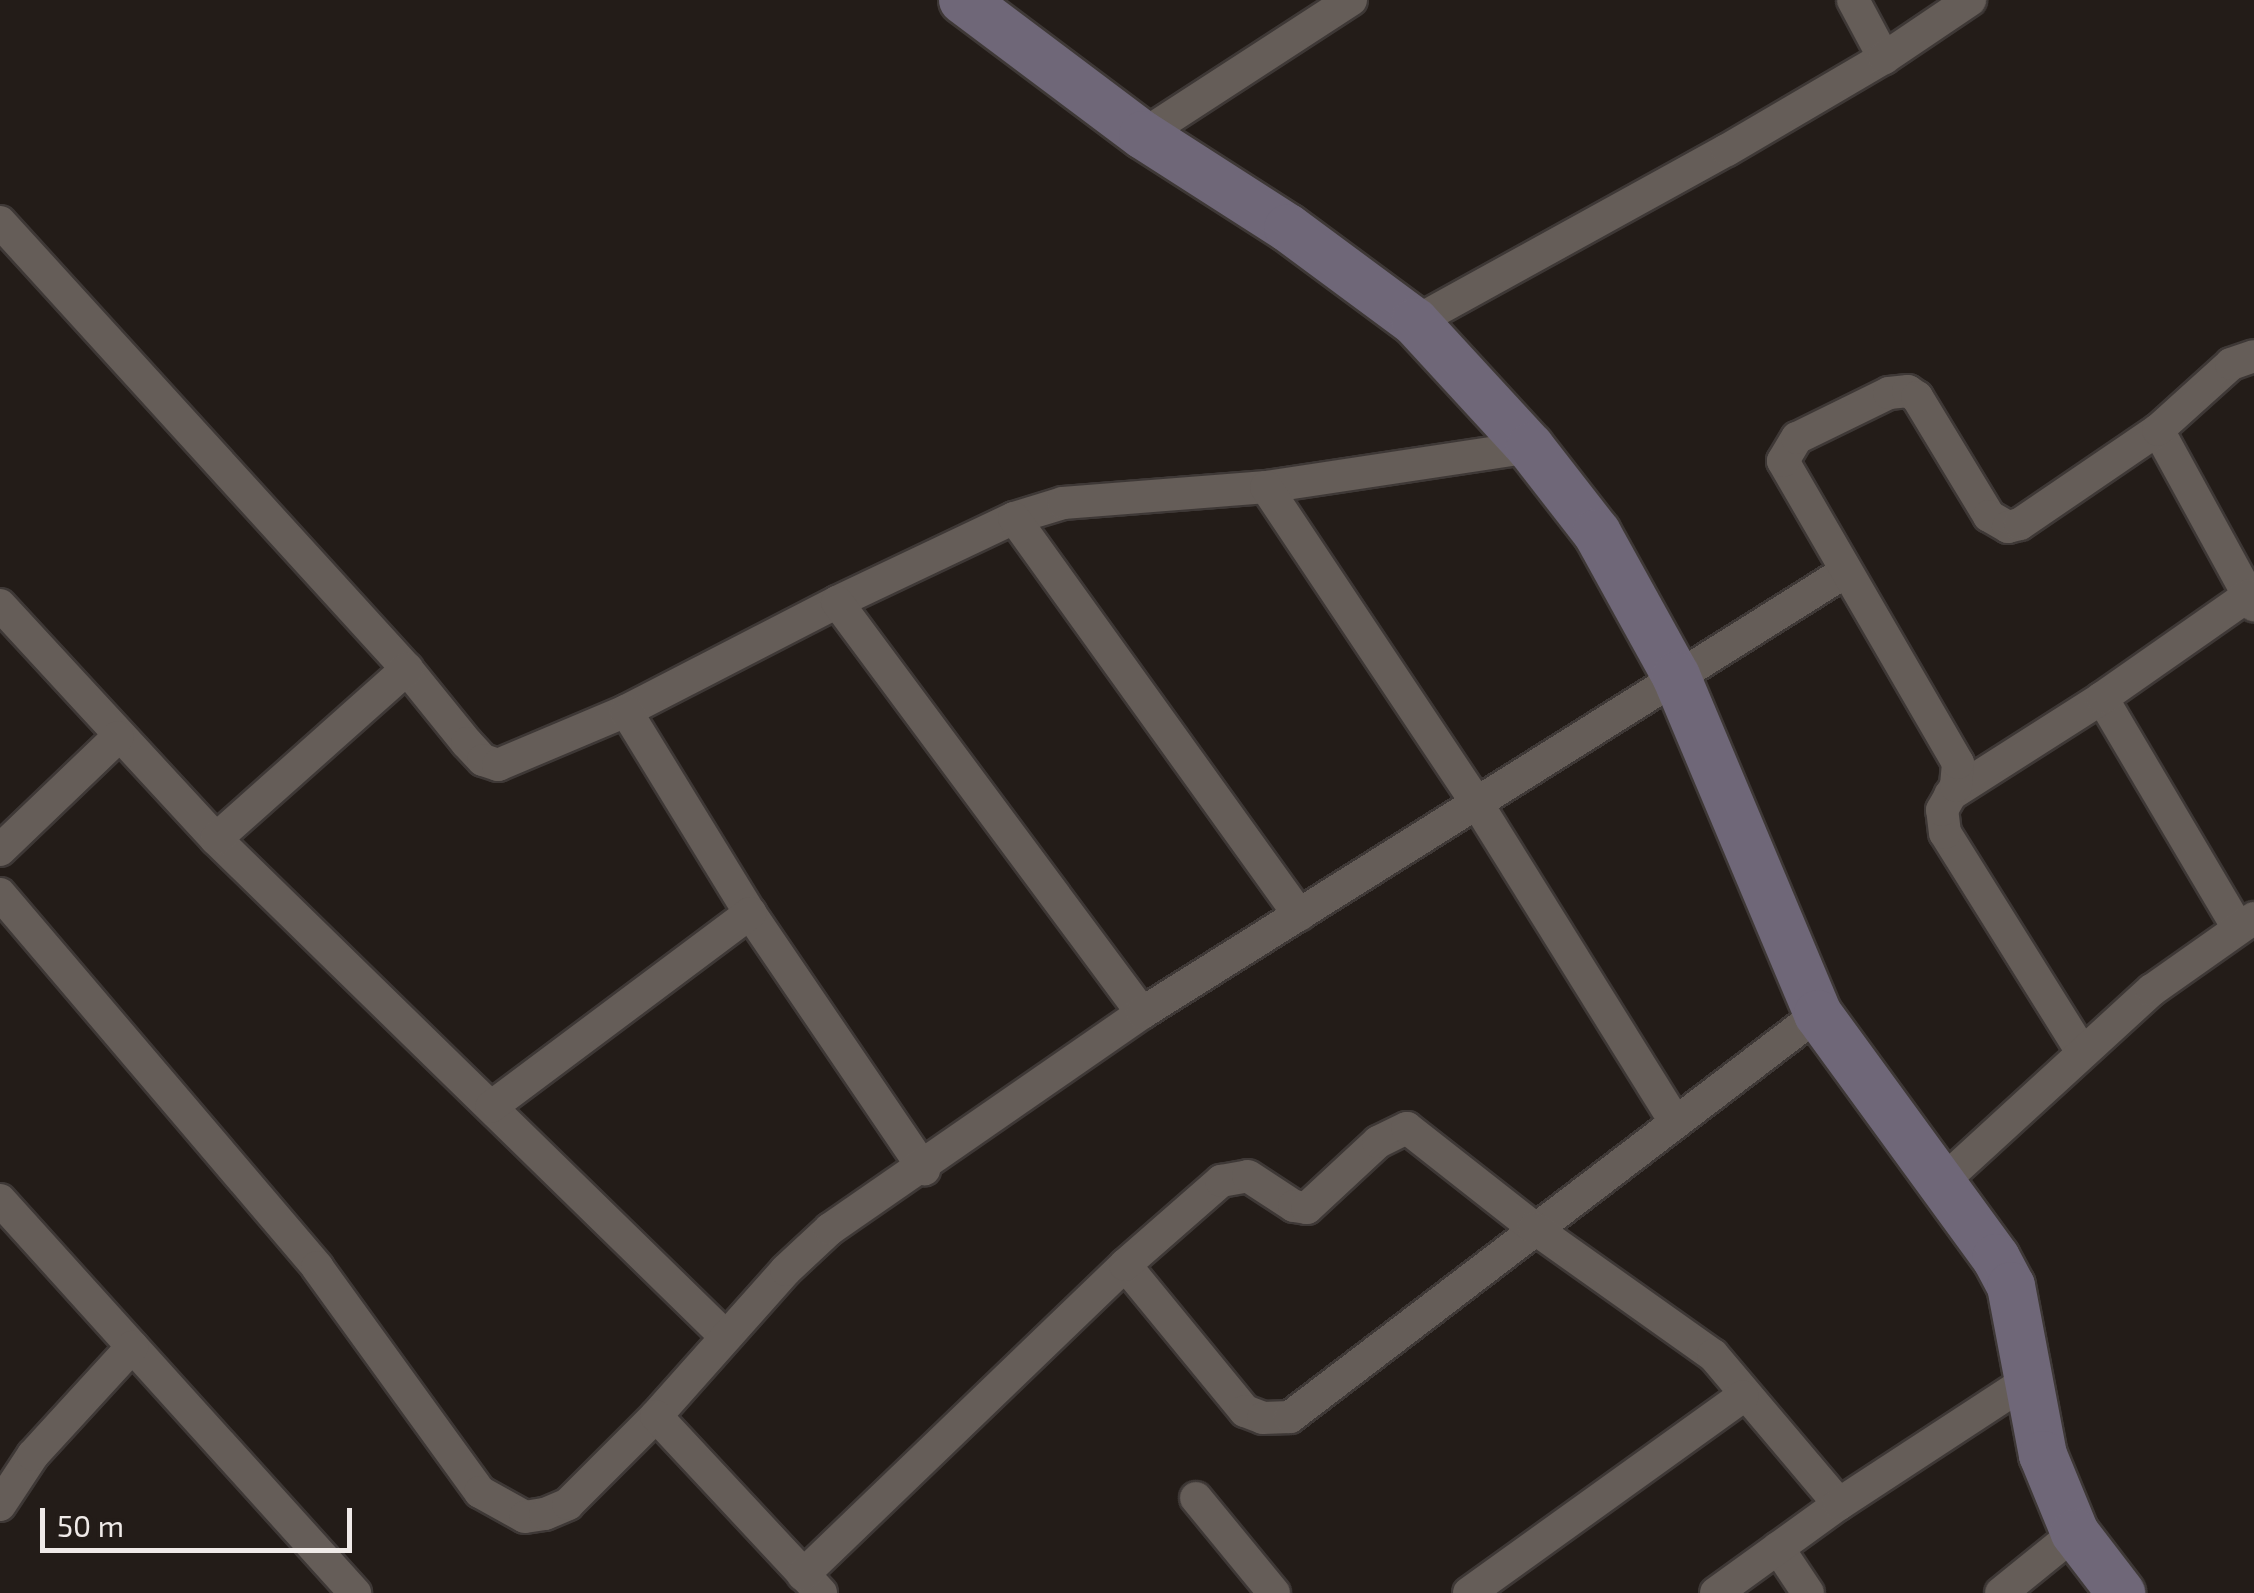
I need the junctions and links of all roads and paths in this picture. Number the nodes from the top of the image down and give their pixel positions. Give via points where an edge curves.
1 (963, 0) edge
2 (1351, 0) edge
3 (1854, 0) edge
4 (1970, 0) edge
5 (1884, 58) junction
6 (1143, 134) junction
7 (0, 222) edge
8 (1415, 322) junction
9 (2254, 356) edge
10 (2158, 430) junction
11 (1530, 447) junction
12 (1266, 487) junction
13 (1014, 518) junction
14 (1844, 572) junction
15 (2251, 600) edge
16 (837, 602) junction
17 (0, 605) edge
18 (407, 669) junction
19 (1676, 676) junction
20 (2102, 698) junction
21 (626, 711) junction
22 (118, 737) junction
23 (1950, 796) junction
24 (1478, 805) junction
25 (216, 839) junction
26 (0, 850) edge
27 (0, 894) edge
28 (750, 913) junction
29 (1298, 915) junction
30 (2246, 923) edge
31 (1142, 1014) junction
32 (1818, 1014) junction
33 (2082, 1052) junction
34 (491, 1107) junction
35 (1675, 1122) junction
36 (924, 1169) junction
37 (1940, 1184) junction
38 (0, 1200) edge
39 (1534, 1228) junction
40 (1125, 1265) junction
41 (725, 1336) junction
42 (132, 1347) junction
43 (2030, 1380) junction
44 (1743, 1396) junction
45 (656, 1416) junction
46 (1196, 1498) dead end
47 (1838, 1504) junction
48 (0, 1505) edge
49 (2074, 1533) junction
50 (1778, 1548) junction
51 (812, 1584) edge
52 (341, 1589) edge
53 (1274, 1593) edge
54 (1470, 1593) edge
55 (1716, 1593) edge
56 (1808, 1593) edge
57 (2001, 1593) edge
58 (2121, 1593) edge

1 - 6 street
2 - 6 street
3 - 5 street
4 - 5 street
5 - 8 street
6 - 8 street via 1288,228
7 - 18 street
8 - 11 street
9 - 10 street via 2231,364
10 - 14 street via 2008,527 1989,516 1918,397 1889,392 1797,438 1783,460
10 - 15 street
11 - 12 street
11 - 19 street via 1597,533
12 - 13 street via 1063,503
12 - 24 street
13 - 16 street
13 - 29 street
14 - 19 street
14 - 23 street via 1949,743 1960,772
15 - 20 street
16 - 21 street
16 - 31 street
17 - 22 street
18 - 21 street via 482,760 498,765
18 - 25 street
19 - 24 street
19 - 32 street
20 - 23 street
20 - 30 street
21 - 28 street
22 - 25 street
22 - 26 street
23 - 33 street via 1942,810 1945,833
24 - 29 street
24 - 35 street
25 - 34 street
27 - 45 street via 317,1267 480,1492 525,1517 568,1504
28 - 34 street
28 - 36 street
29 - 31 street
30 - 33 street via 2152,990
31 - 36 street
32 - 35 street
32 - 37 street
33 - 37 street
34 - 41 street
35 - 39 street
36 - 41 street via 830,1229
37 - 43 street via 2011,1286
38 - 42 street
39 - 40 street via 1407,1128 1378,1142 1307,1208 1248,1176 1222,1181
39 - 40 street via 1279,1419 1262,1418 1235,1402
39 - 44 street via 1691,1336
40 - 51 street
41 - 45 street
42 - 48 street via 33,1455
42 - 52 street
43 - 47 street
43 - 49 street via 2043,1456
44 - 47 street
44 - 54 street
45 - 51 street
46 - 53 street
47 - 50 street
49 - 57 street
49 - 58 street
50 - 55 street
50 - 56 street

